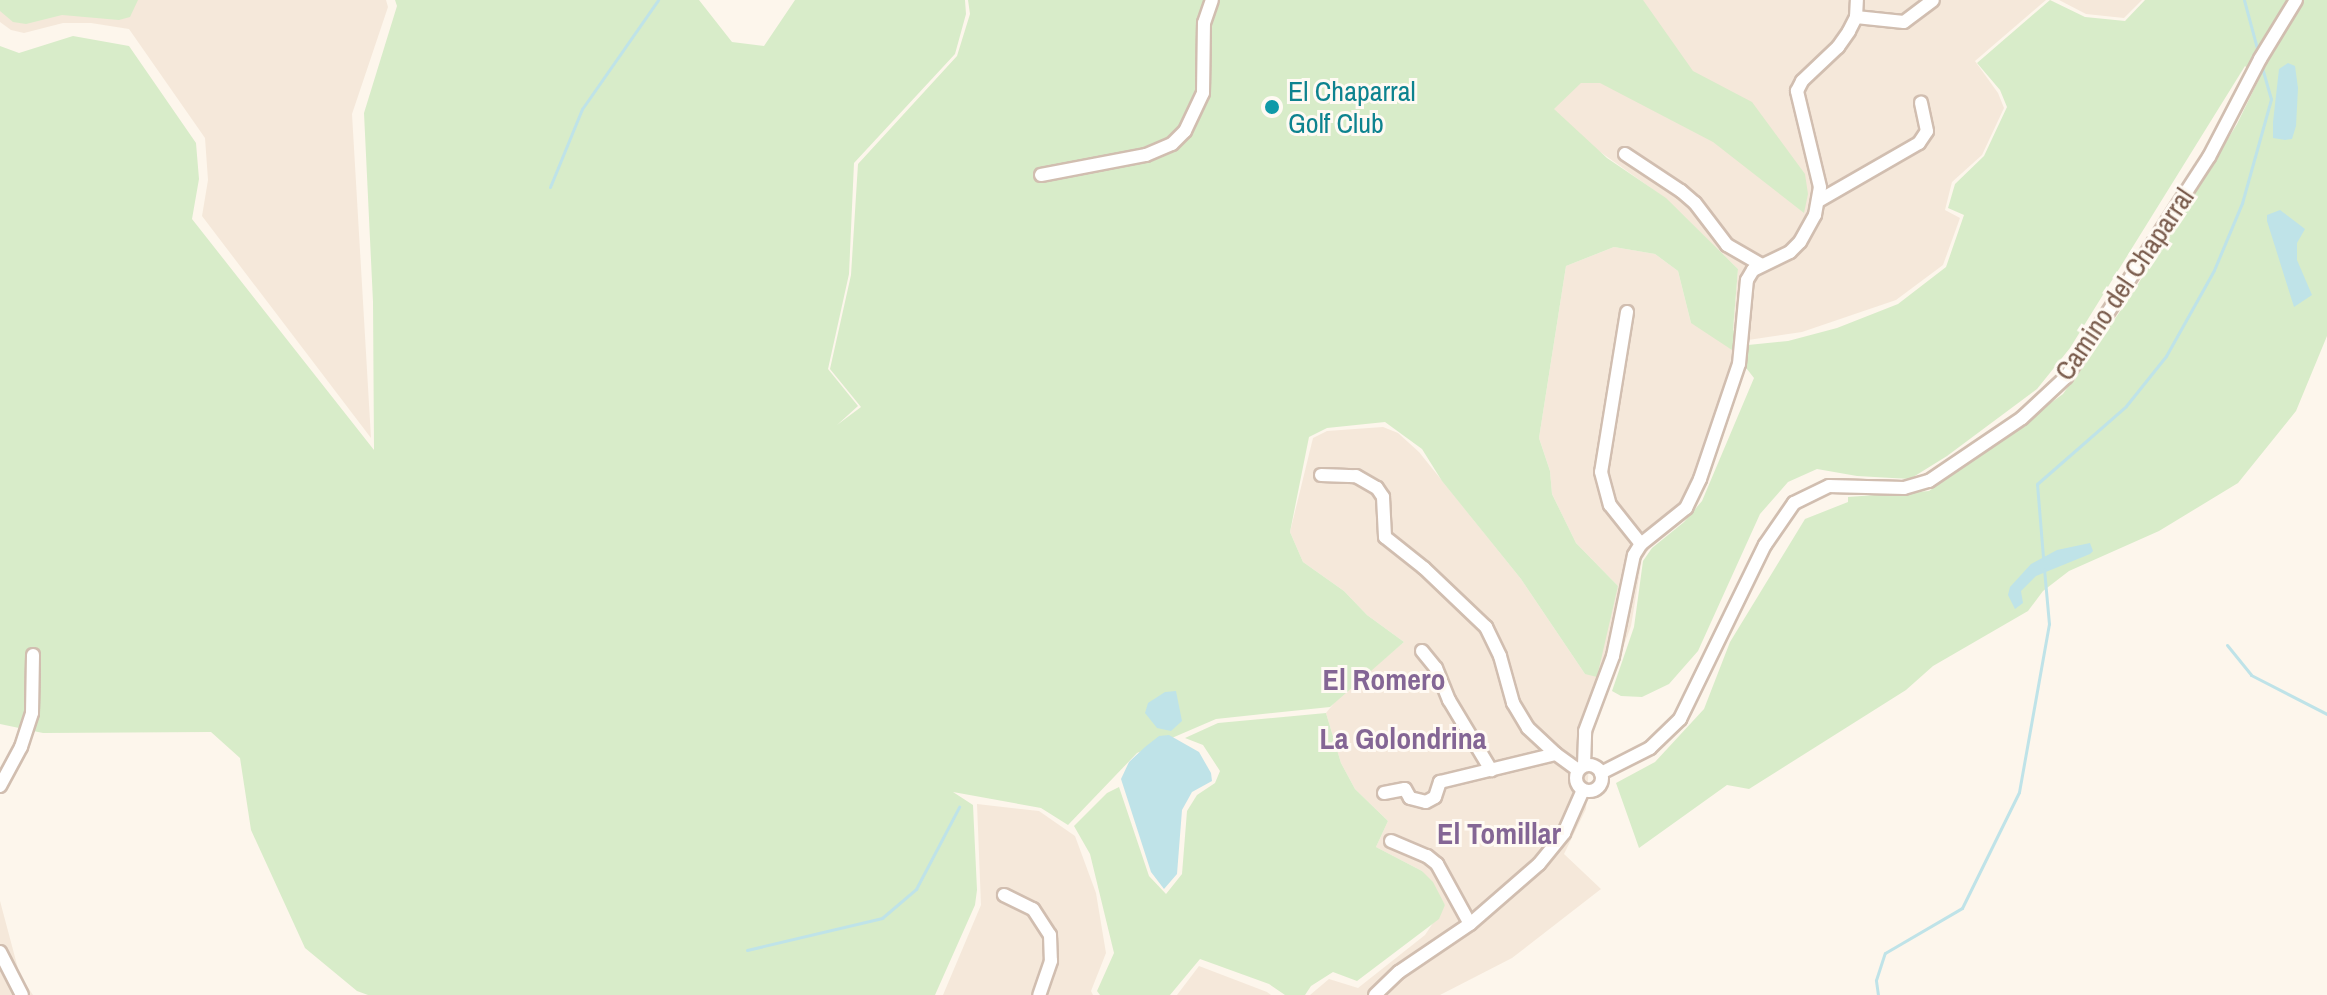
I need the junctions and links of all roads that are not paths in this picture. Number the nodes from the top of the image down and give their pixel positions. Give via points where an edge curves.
1 (1212, 0) edge
2 (1857, 0) edge
3 (1933, 0) edge
4 (2296, 0) edge
5 (1856, 17) junction
6 (1921, 103) dead end
7 (1625, 154) dead end
8 (1041, 175) dead end
9 (1820, 200) junction
10 (1761, 265) junction
11 (1627, 312) dead end
12 (1321, 475) dead end
13 (1641, 544) junction
14 (1422, 651) dead end
15 (33, 655) dead end
16 (1556, 754) junction
17 (1581, 767) junction
18 (1491, 770) junction
19 (1601, 773) junction
20 (0, 786) edge
21 (1583, 790) junction
22 (1384, 793) dead end
23 (1391, 841) dead end
24 (1004, 895) dead end
25 (1470, 924) junction
26 (0, 952) edge
27 (22, 995) edge
28 (1039, 995) edge
29 (1375, 995) edge

1 - 8 street via 1204,23 1203,93 1185,131 1172,144 1146,155
2 - 5 street
3 - 5 street via 1904,22
4 - 19 street, Camino del Chaparral via 2209,157 2066,377 2022,418 1929,481 1904,488 1829,486 1794,503 1765,545 1680,719 1650,748
5 - 9 street via 1838,47 1797,91
6 - 9 street via 1927,131 1919,143
7 - 10 street via 1681,191 1727,245
9 - 10 street via 1800,242
10 - 13 street via 1744,289 1739,364 1697,487 1675,520
11 - 13 street via 1601,472 1610,505
12 - 16 street via 1356,476 1377,488 1383,497 1385,537 1486,627 1513,703 1528,728
13 - 17 street via 1634,555 1613,656 1585,731
14 - 18 street
15 - 20 street via 32,713
16 - 17 street
16 - 18 street
17 - 19 street via 1592,765
17 - 21 street via 1576,781
18 - 22 street via 1440,782 1435,797 1426,802 1410,798 1405,789
19 - 21 street via 1596,789
21 - 25 street via 1554,849
23 - 25 street via 1437,864
24 - 28 street via 1033,909 1050,935 1051,961
25 - 29 street via 1399,972
26 - 27 street

